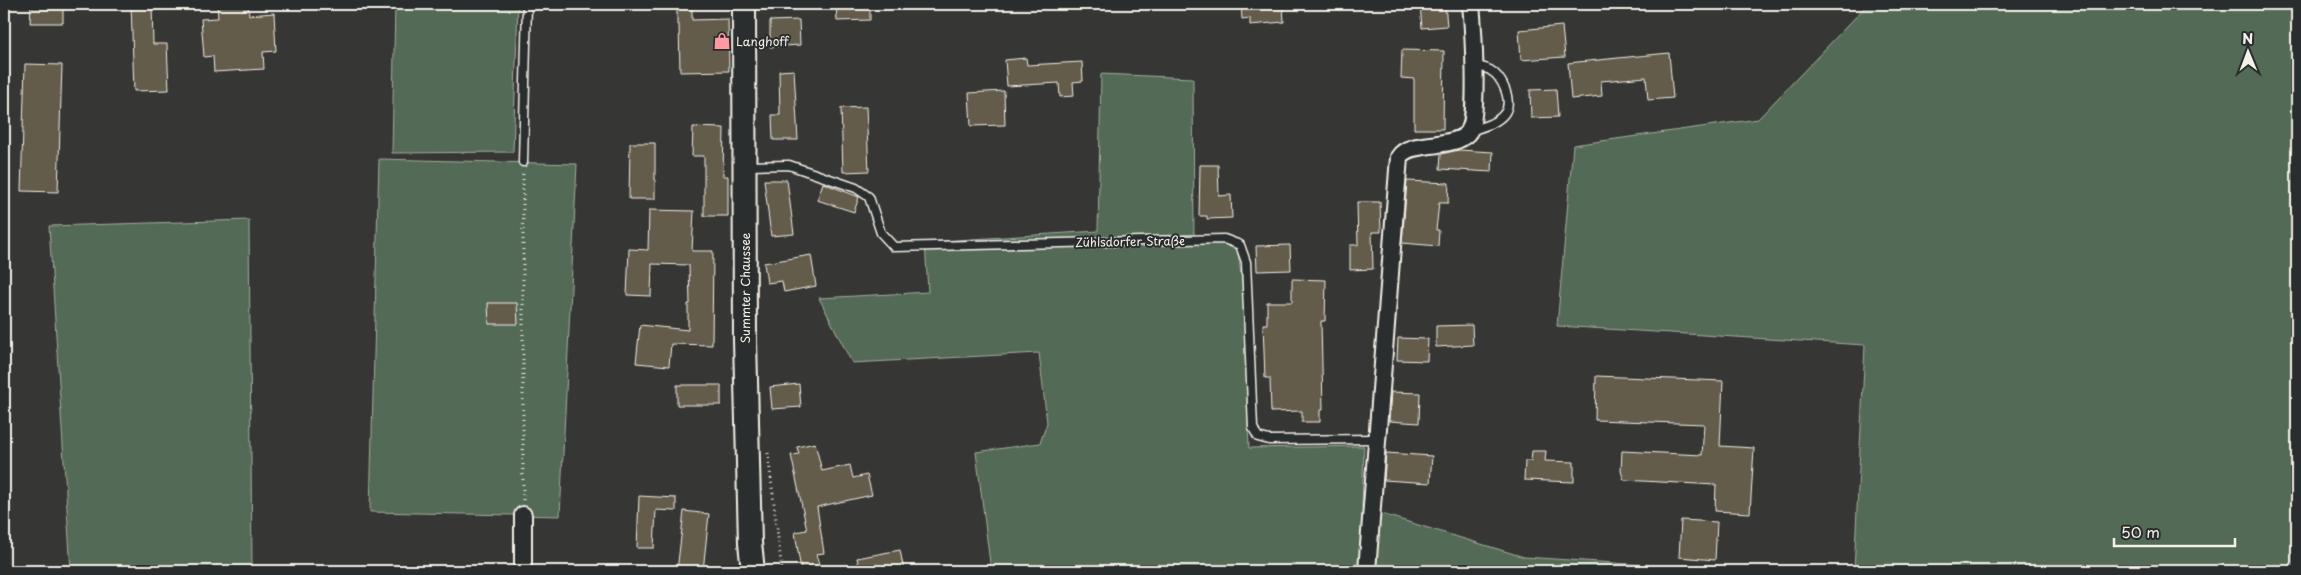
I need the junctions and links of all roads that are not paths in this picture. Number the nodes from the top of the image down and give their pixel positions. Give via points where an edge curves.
1 (527, 4) edge
2 (744, 4) edge
3 (1471, 4) edge
4 (1475, 66) junction
5 (1469, 131) junction
6 (524, 162) road end
7 (746, 166) junction
8 (1377, 439) junction
9 (523, 516) road end
10 (523, 571) edge
11 (753, 571) edge
12 (1367, 571) edge

1 - 6 lane
2 - 7 main road, Summter Chaussee
3 - 4 street
4 - 5 street
4 - 5 lane via 1489,70 1501,79 1508,106 1504,114 1491,124
5 - 8 street via 1457,140 1407,150 1398,157
7 - 8 lane, Zühlsdorfer Straße via 789,165 856,188 869,197 881,233 894,247 1224,239 1240,245 1246,262 1253,428 1258,437 1269,440
7 - 11 main road, Summter Chaussee via 745,340
8 - 12 street
9 - 10 street

